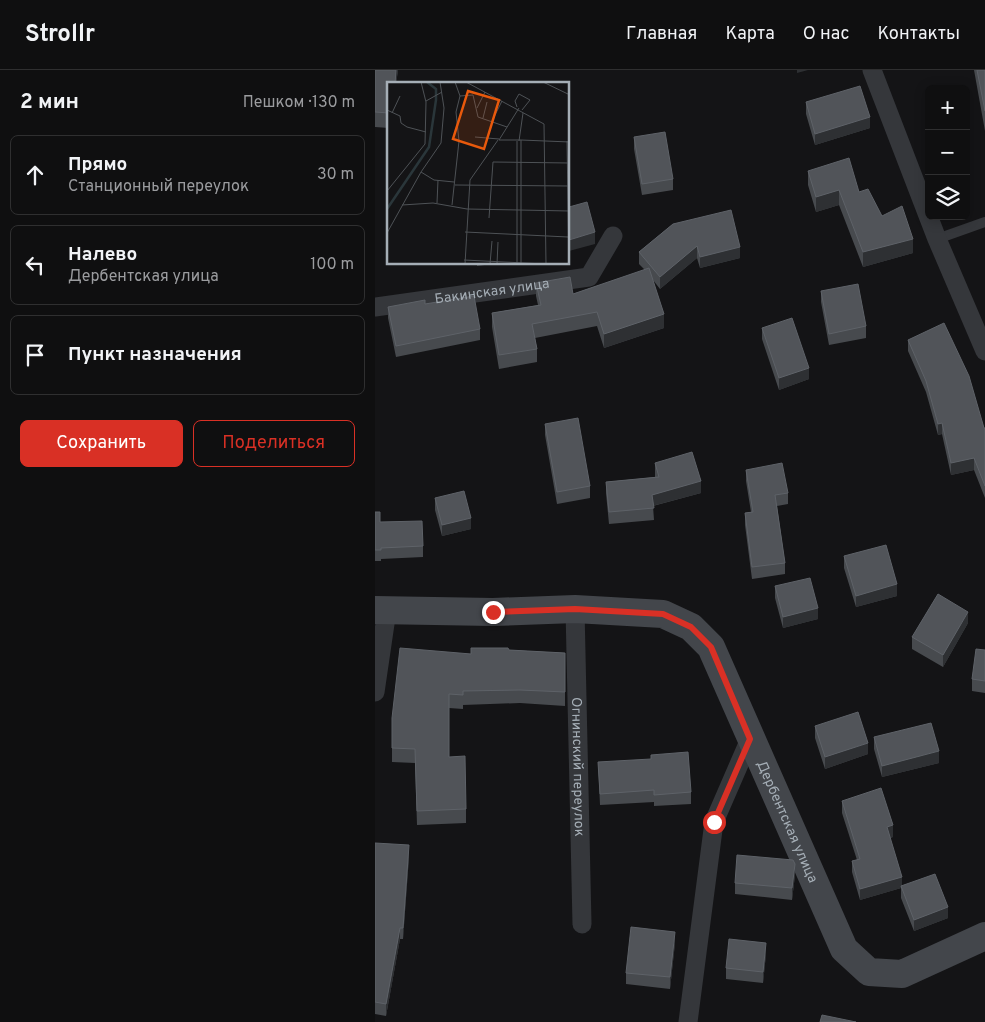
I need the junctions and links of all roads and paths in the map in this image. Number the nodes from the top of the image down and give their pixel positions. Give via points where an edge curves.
1 (872, 70) edge
2 (985, 222) edge
3 (613, 236) dead end
4 (937, 239) junction
5 (375, 307) edge
6 (985, 351) edge
7 (575, 609) junction
8 (381, 610) edge
9 (375, 692) edge
10 (750, 739) junction
11 (582, 924) dead end
12 (985, 936) edge
13 (688, 1022) edge

1 - 4 street
2 - 4 lane
3 - 5 street, Бакинская улица via 589,277
4 - 6 street
7 - 8 main road, Дербентская улица via 493,612
7 - 10 main road, Дербентская улица via 663,614 691,627 711,647
7 - 11 street, Огнинский переулок
8 - 9 street
10 - 12 main road, Дербентская улица via 844,949 869,972 902,974
10 - 13 street via 714,822

